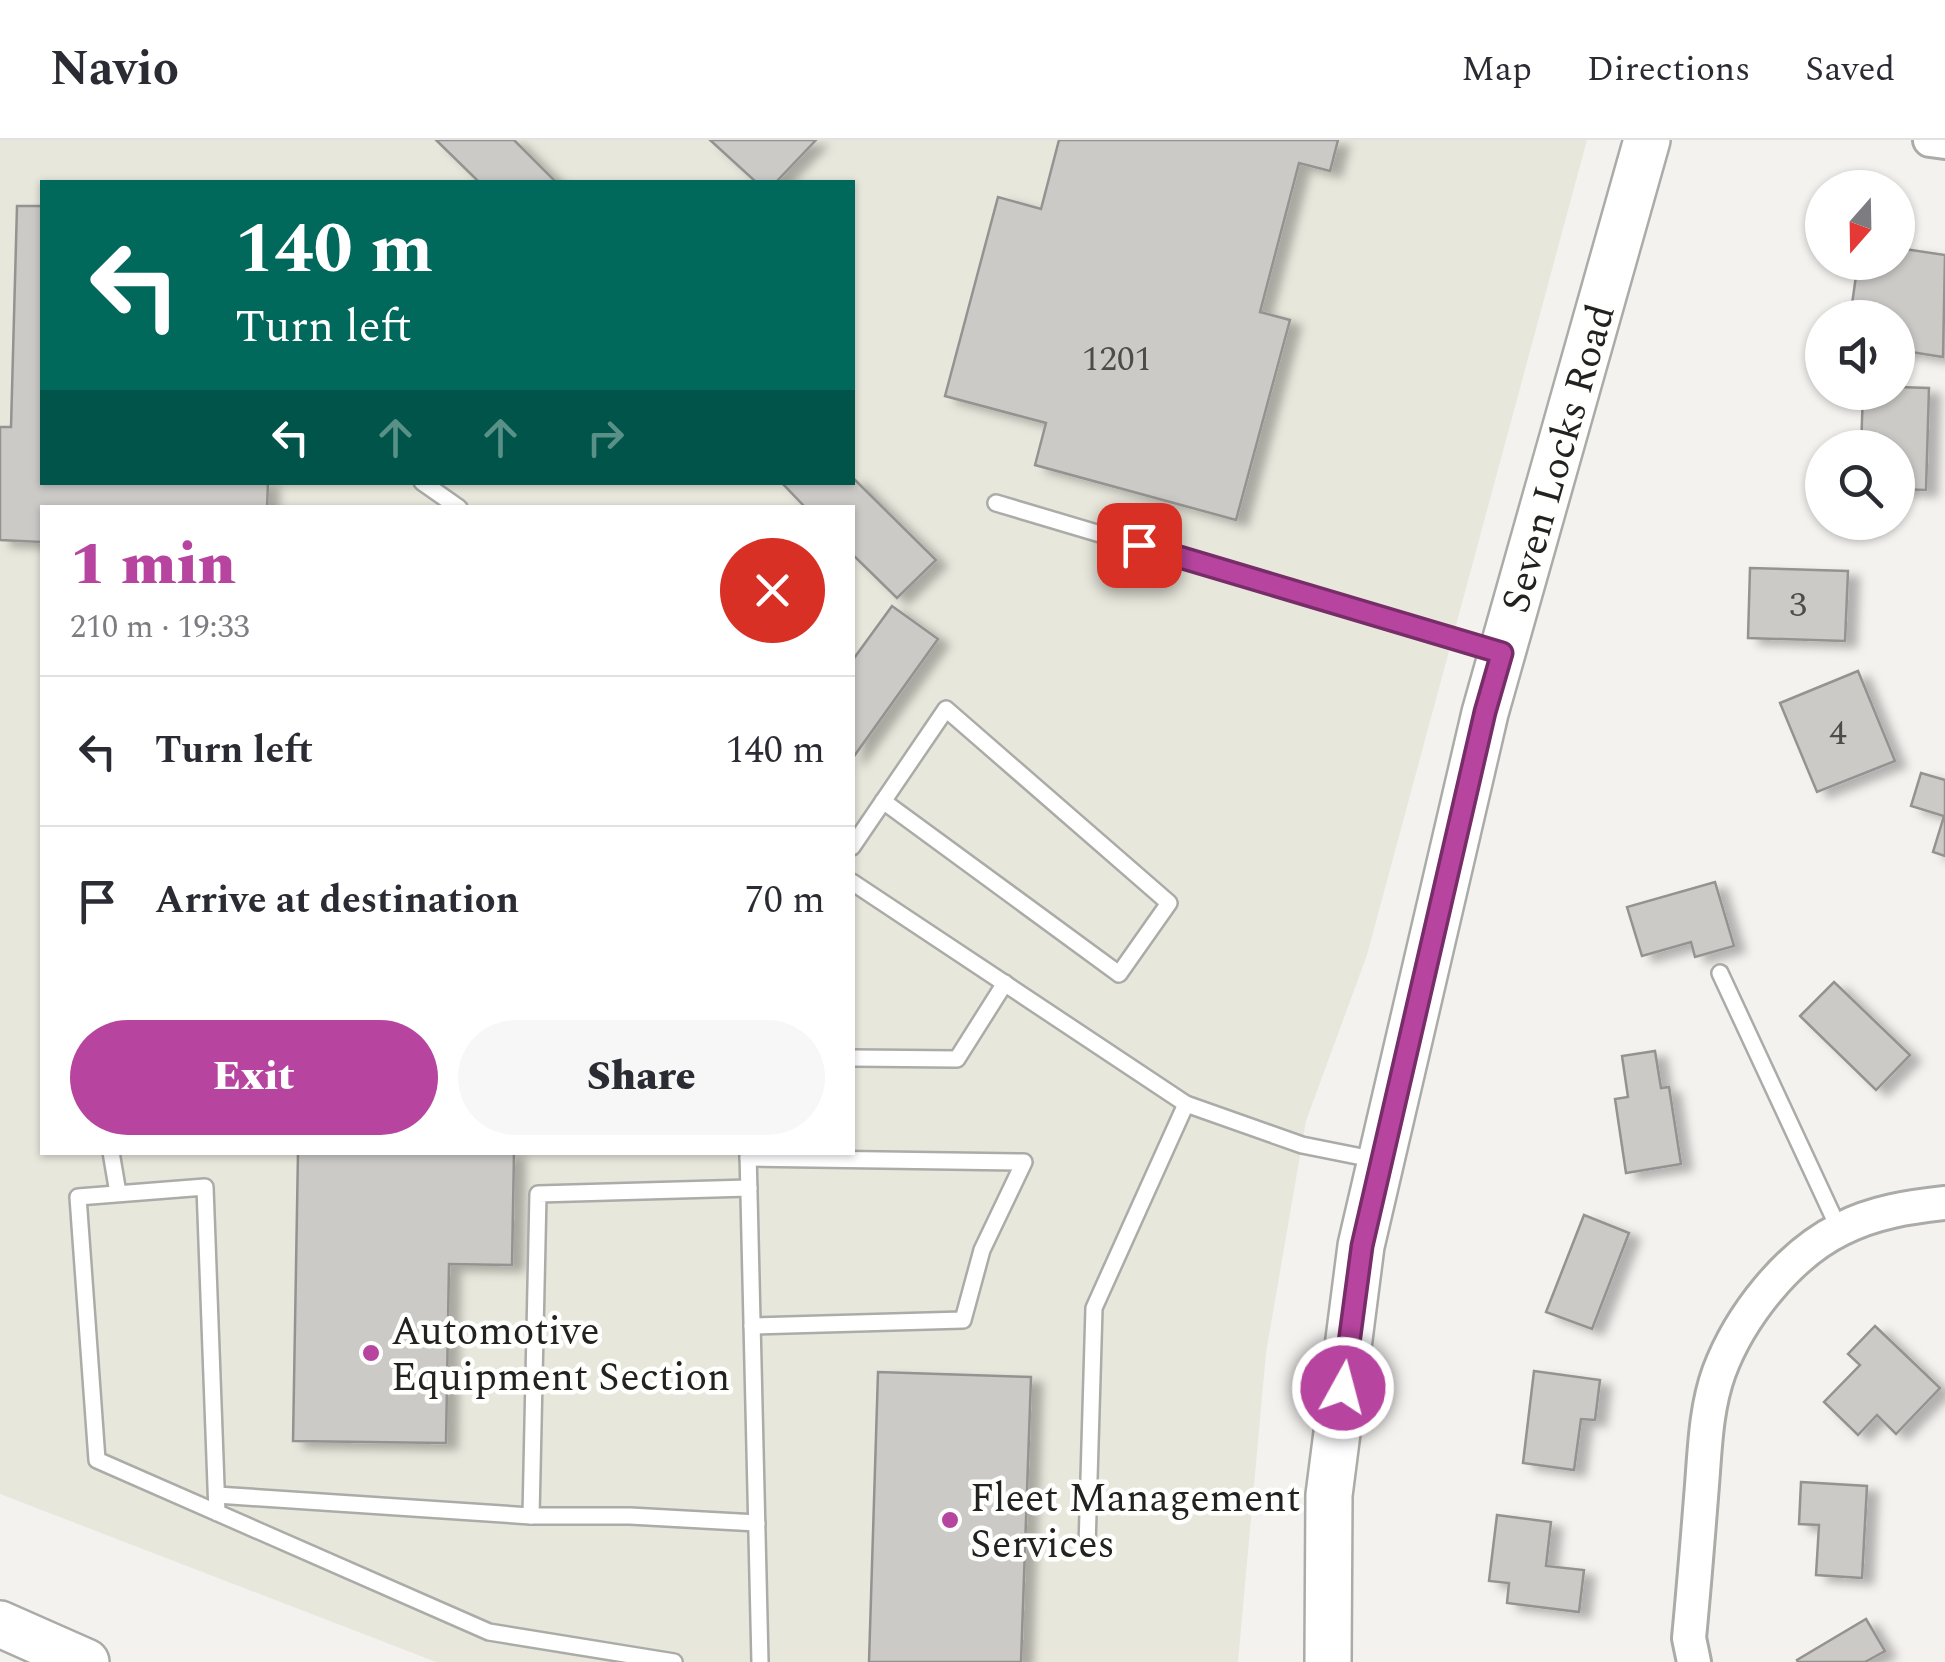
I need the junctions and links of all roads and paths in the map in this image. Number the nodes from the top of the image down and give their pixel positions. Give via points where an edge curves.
1 (1647, 140) edge
2 (1930, 140) edge
3 (1945, 142) edge
4 (426, 485) edge
5 (996, 503) dead end
6 (455, 505) edge
7 (1502, 653) junction
8 (884, 801) junction
9 (855, 843) edge
10 (856, 890) edge
11 (1720, 973) dead end
12 (1005, 983) junction
13 (855, 1058) edge
14 (1186, 1104) junction
15 (112, 1155) edge
16 (748, 1155) edge
17 (1381, 1161) junction
18 (749, 1188) junction
19 (118, 1193) junction
20 (1945, 1203) edge
21 (1840, 1229) junction
22 (752, 1326) junction
23 (217, 1495) junction
24 (217, 1513) junction
25 (530, 1516) junction
26 (757, 1523) junction
27 (1086, 1547) dead end
28 (0, 1624) edge
29 (86, 1662) edge
30 (674, 1662) edge
31 (760, 1662) edge
32 (1328, 1662) edge
33 (1694, 1662) edge

1 - 7 main road, Seven Locks Road
2 - 3 street
4 - 6 lane
5 - 7 lane
7 - 17 main road, Seven Locks Road
8 - 8 lane via 946,708 1169,903 1119,974
8 - 9 lane
10 - 12 lane
11 - 21 lane
12 - 13 lane via 957,1059
12 - 14 lane
14 - 17 lane via 1302,1145
14 - 27 lane via 1094,1308
15 - 19 lane
16 - 18 lane
16 - 22 lane via 1024,1162 982,1250 963,1320
17 - 32 main road, Seven Locks Road via 1362,1246 1329,1495
18 - 22 lane
18 - 25 lane via 538,1194
19 - 23 lane via 205,1186
19 - 24 lane via 78,1197 98,1460
20 - 21 street via 1896,1209
21 - 33 street via 1784,1271 1756,1302 1718,1373 1707,1418 1690,1638
22 - 26 lane
23 - 24 lane
23 - 25 lane
24 - 30 lane via 489,1632
25 - 26 lane
26 - 31 lane
28 - 29 main road

